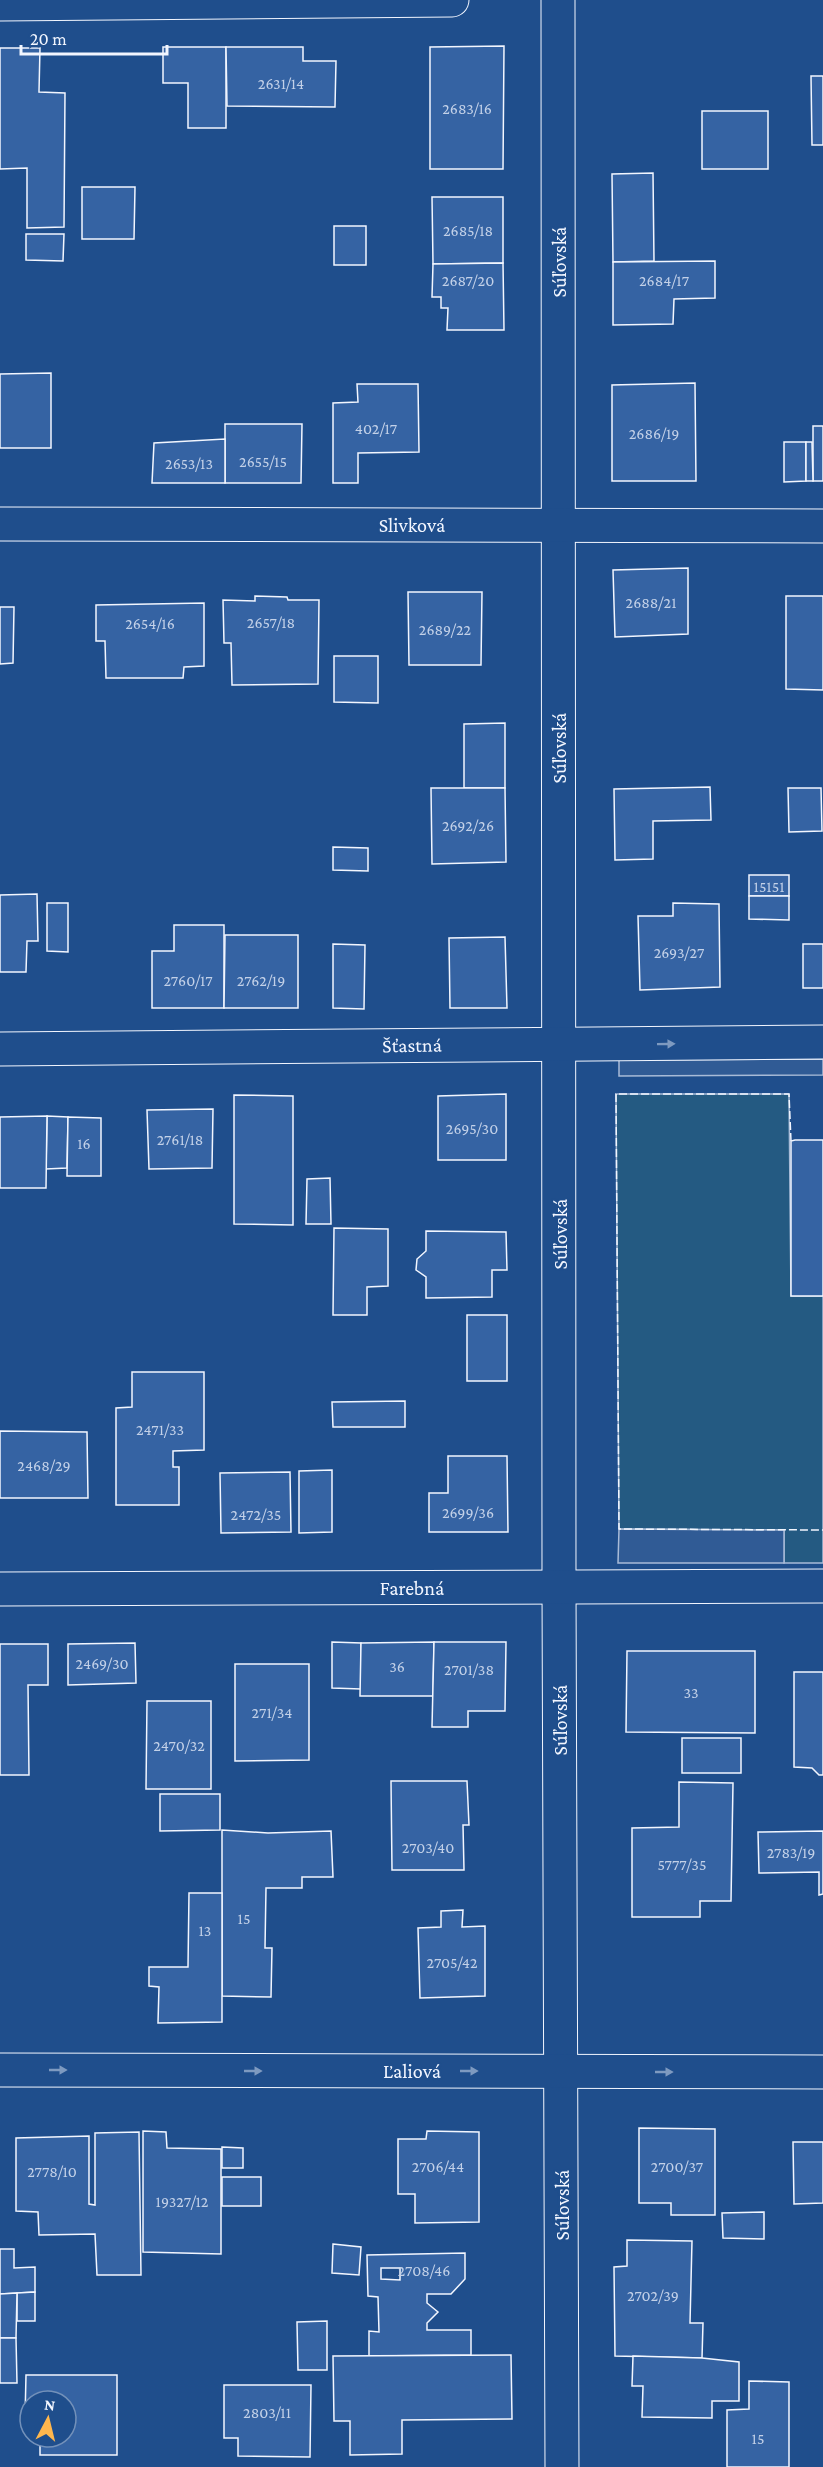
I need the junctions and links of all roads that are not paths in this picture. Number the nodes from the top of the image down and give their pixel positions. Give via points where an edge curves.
1 (452, 0) edge
2 (558, 0) edge
3 (0, 4) edge
4 (0, 524) edge
5 (559, 525) junction
6 (823, 526) edge
7 (823, 1042) edge
8 (560, 1044) junction
9 (0, 1049) edge
10 (823, 1586) edge
11 (559, 1587) junction
12 (0, 1589) edge
13 (0, 2070) edge
14 (561, 2071) junction
15 (823, 2072) edge
16 (562, 2467) edge

1 - 3 street
2 - 5 street, Súľovská
4 - 5 street, Slivková
5 - 6 street, Slivková
5 - 8 street, Súľovská
8 -> 7 street, Šťastná
8 - 9 street, Šťastná
8 - 11 street, Súľovská
10 - 11 street, Farebná
11 - 12 street, Farebná
11 - 14 street, Súľovská
13 -> 14 street, Ľaliová
14 -> 15 street, Ľaliová
14 - 16 street, Súľovská

